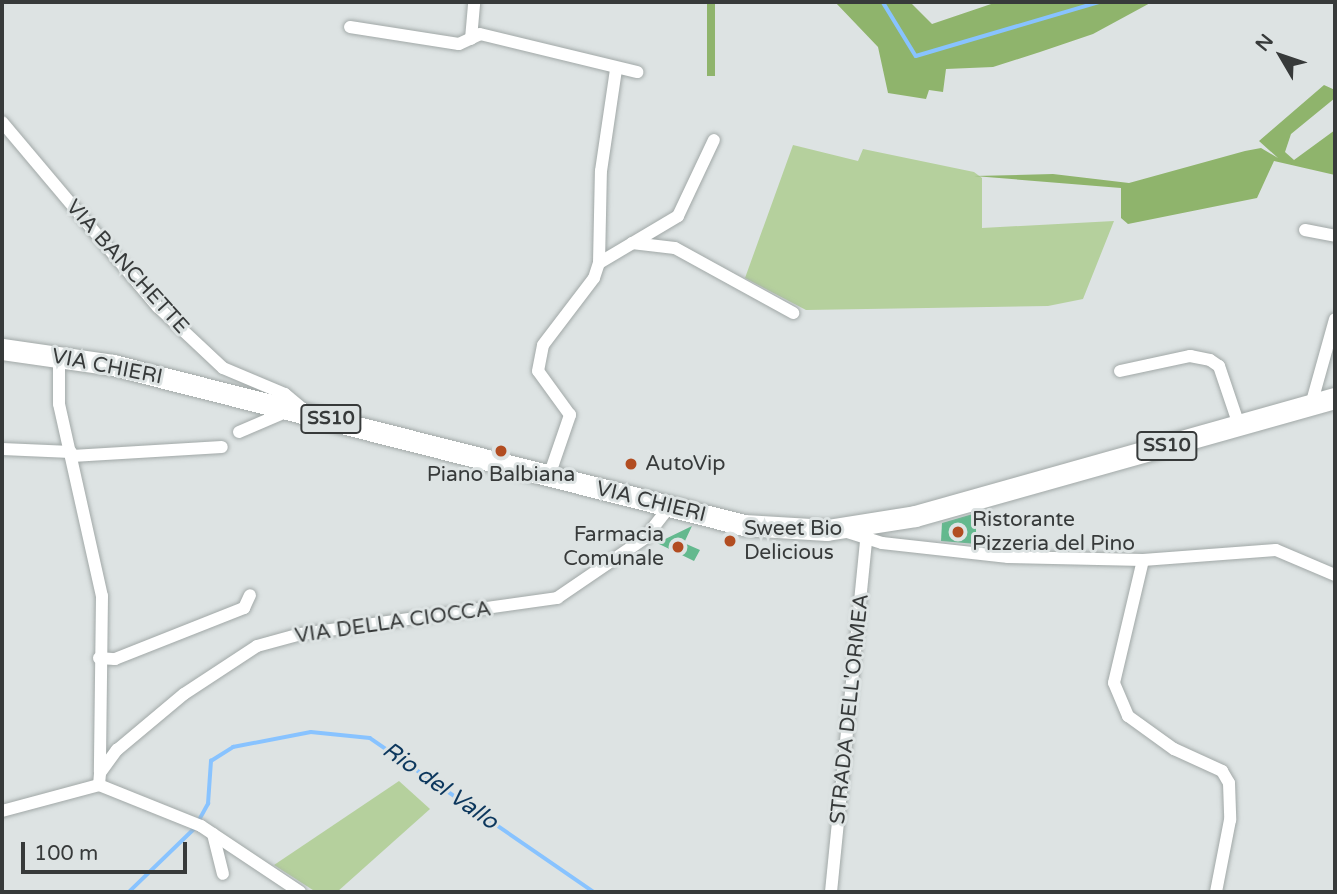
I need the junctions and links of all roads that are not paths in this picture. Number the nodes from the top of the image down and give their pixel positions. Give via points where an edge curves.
1 (474, 2) edge
2 (350, 27) dead end
3 (471, 39) junction
4 (617, 70) junction
5 (637, 72) dead end
6 (2, 122) edge
7 (714, 140) dead end
8 (1305, 230) dead end
9 (1335, 236) edge
10 (631, 243) junction
11 (598, 263) junction
12 (793, 313) dead end
13 (1335, 319) edge
14 (2, 349) edge
15 (59, 355) junction
16 (1120, 371) dead end
17 (1335, 398) edge
18 (1311, 405) junction
19 (300, 410) junction
20 (1238, 425) junction
21 (239, 432) dead end
22 (222, 447) dead end
23 (2, 449) edge
24 (72, 454) junction
25 (549, 476) junction
26 (669, 507) junction
27 (867, 533) junction
28 (1143, 560) junction
29 (1335, 575) edge
30 (250, 595) dead end
31 (99, 658) junction
32 (100, 779) junction
33 (2, 811) edge
34 (213, 834) junction
35 (223, 874) dead end
36 (300, 892) edge
37 (831, 892) edge
38 (1216, 892) edge

1 - 3 street
2 - 3 street via 459,44
3 - 4 street via 480,34
4 - 5 street
4 - 11 street via 601,171
6 - 19 street, VIA BANCHETTE via 158,307 223,368 285,394
7 - 10 street via 678,216
8 - 9 street
10 - 11 street
10 - 12 street via 675,248
11 - 25 street via 594,278 543,345 538,371 570,415
13 - 18 street
14 - 15 main road, VIA CHIERI / SS10
15 - 19 main road, VIA CHIERI / SS10
15 - 24 street via 59,404
16 - 20 street via 1190,356 1210,360 1219,366
17 - 18 main road, VIA CHIERI / SS10
18 - 20 main road, VIA CHIERI / SS10
19 - 21 street
19 - 25 main road, VIA CHIERI / SS10
20 - 27 main road, VIA CHIERI / SS10
22 - 24 street
23 - 24 street
24 - 31 street via 102,596
25 - 26 main road, VIA CHIERI / SS10
26 - 27 main road, VIA CHIERI / SS10 via 744,525
26 - 32 street, VIA DELLA CIOCCA via 653,532 557,598 301,634 257,646 184,694
27 - 28 street via 1008,557
27 - 37 street, STRADA DELL'ORMEA
28 - 29 street via 1276,550
28 - 38 street via 1114,683 1128,716 1174,749 1222,771 1229,783 1230,820
30 - 31 street via 244,608 115,659
31 - 32 street
32 - 33 street
32 - 34 street
34 - 35 street
34 - 36 street

